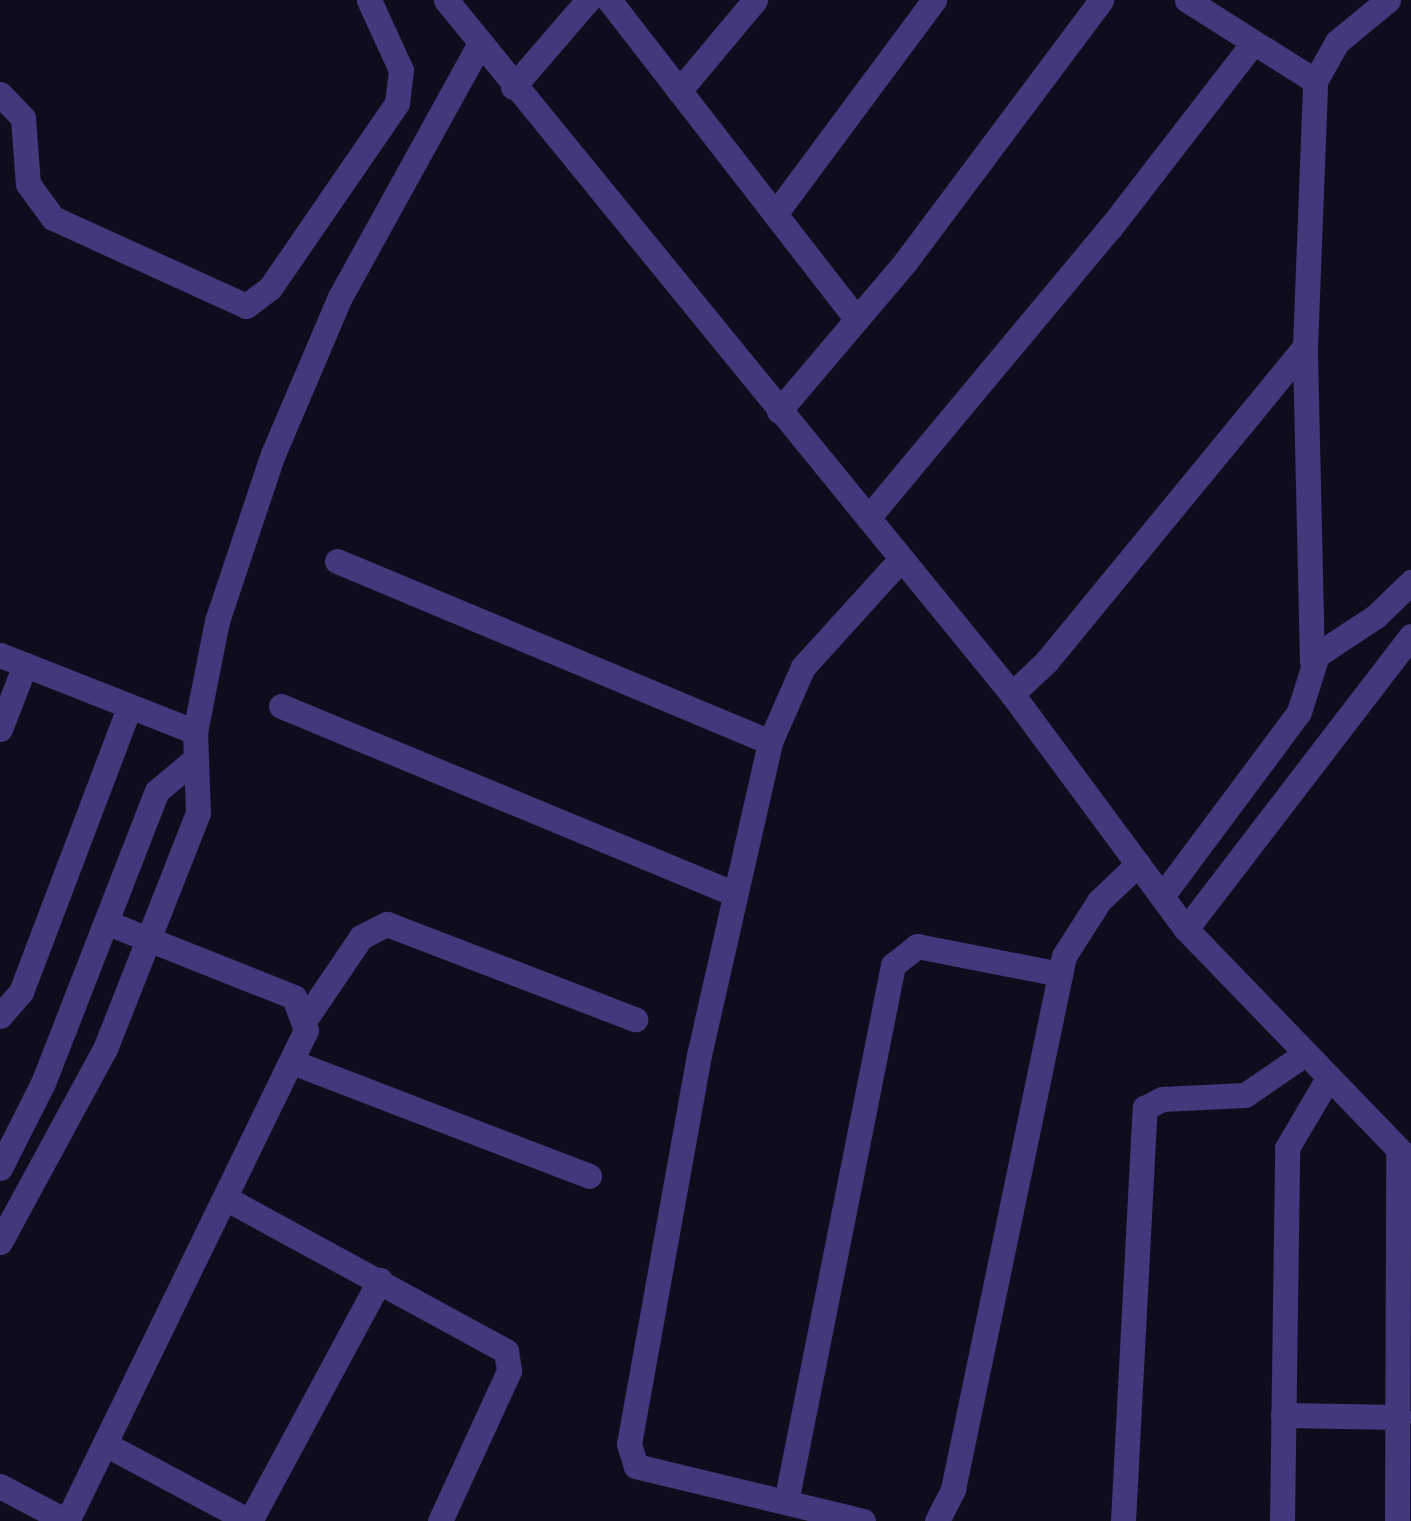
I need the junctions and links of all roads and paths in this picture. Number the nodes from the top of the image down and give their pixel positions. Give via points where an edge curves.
1 (369, 0) edge
2 (446, 0) edge
3 (588, 0) edge
4 (609, 0) edge
5 (755, 0) edge
6 (934, 0) edge
7 (1102, 0) edge
8 (1187, 0) edge
9 (1388, 0) edge
10 (1254, 43) junction
11 (478, 47) junction
12 (1314, 81) junction
13 (513, 87) junction
14 (680, 91) junction
15 (0, 94) edge
16 (775, 214) junction
17 (856, 318) junction
18 (1304, 347) junction
19 (779, 412) junction
20 (868, 518) junction
21 (902, 559) junction
22 (338, 561) dead end
23 (1411, 582) edge
24 (1411, 636) edge
25 (0, 654) edge
26 (1312, 662) junction
27 (25, 665) junction
28 (1012, 694) junction
29 (280, 706) dead end
30 (129, 708) junction
31 (0, 729) edge
32 (195, 732) junction
33 (770, 742) junction
34 (193, 761) junction
35 (1138, 864) junction
36 (733, 893) junction
37 (1162, 896) junction
38 (106, 922) junction
39 (1186, 928) junction
40 (148, 939) junction
41 (1060, 974) junction
42 (0, 1016) edge
43 (306, 1018) junction
44 (635, 1019) dead end
45 (1302, 1056) junction
46 (295, 1063) junction
47 (1328, 1080) junction
48 (1405, 1156) edge
49 (0, 1168) edge
50 (589, 1176) dead end
51 (227, 1199) junction
52 (0, 1242) edge
53 (380, 1280) junction
54 (1283, 1415) junction
55 (1399, 1417) junction
56 (105, 1444) junction
57 (0, 1486) edge
58 (786, 1502) junction
59 (67, 1521) edge
60 (249, 1521) edge
61 (440, 1521) edge
62 (863, 1521) edge
63 (937, 1521) edge
64 (1123, 1521) edge
65 (1282, 1521) edge
66 (1396, 1521) edge

1 - 15 street via 401,70 397,102 270,288 246,306 53,218 28,184 23,118
2 - 11 street
3 - 13 street
4 - 14 street
5 - 14 street
6 - 16 street
7 - 17 street
8 - 10 street
9 - 12 street via 1337,42
10 - 12 street
10 - 20 street
11 - 13 street
11 - 32 street via 340,297 274,454 216,621
12 - 18 street
13 - 19 street
14 - 16 street
16 - 17 street
17 - 19 street
18 - 26 street
18 - 28 street via 1046,662
19 - 20 street
20 - 21 street
21 - 28 street
21 - 33 street via 802,667
22 - 33 street
23 - 26 street
24 - 39 street
25 - 27 street
26 - 37 street via 1299,712
27 - 30 street
27 - 31 street
28 - 35 street
29 - 36 street
30 - 32 street
30 - 42 street via 21,992
32 - 34 street
33 - 36 street
34 - 38 street via 157,791
34 - 40 street via 198,812
35 - 37 street
35 - 41 street via 1079,926
36 - 58 street via 629,1453 636,1466
37 - 39 street
38 - 40 street
38 - 49 street via 43,1083
39 - 45 street
40 - 43 street via 294,997
40 - 52 street via 105,1048
41 - 58 street via 917,946 893,965
41 - 63 street via 953,1489
43 - 44 street via 361,937 387,924
43 - 46 street
45 - 47 street
45 - 64 street via 1245,1095 1162,1099 1146,1108
46 - 50 street
46 - 51 street
47 - 48 street
47 - 54 street via 1287,1148
48 - 55 street
51 - 53 street
51 - 56 street
53 - 60 street
53 - 61 street via 498,1343 509,1361
54 - 55 street
54 - 65 street
55 - 66 street
56 - 59 street
56 - 60 street
57 - 59 street
58 - 62 street

